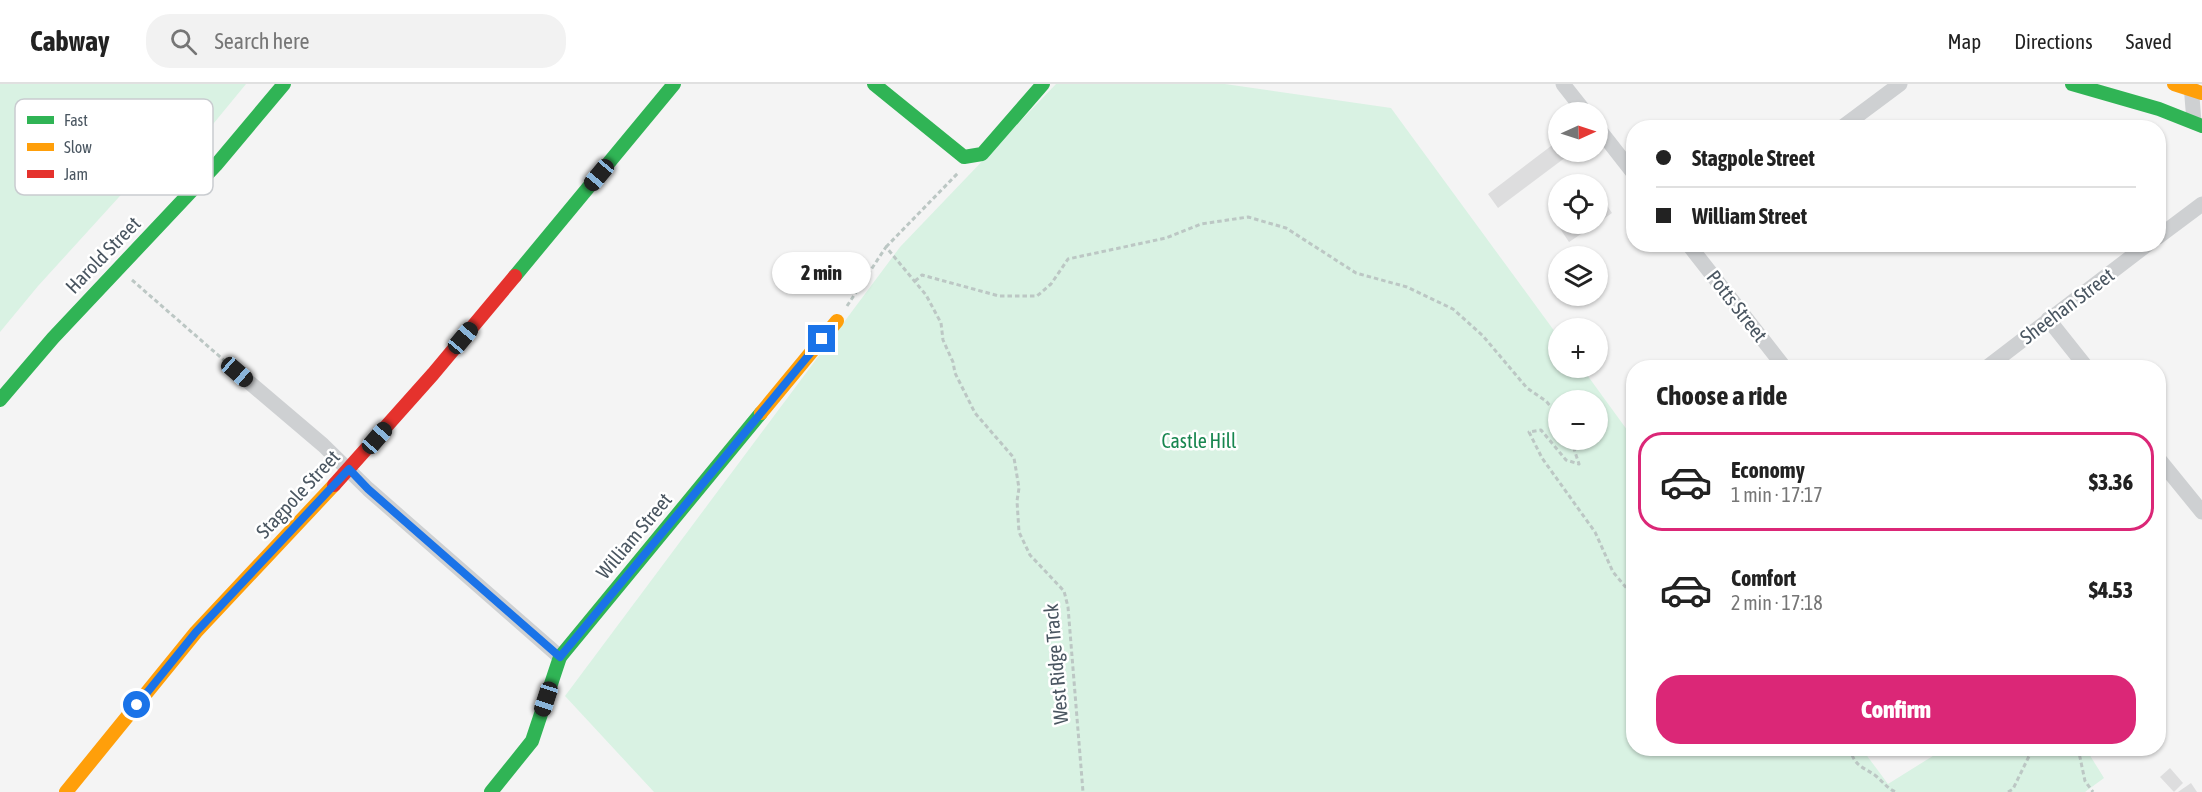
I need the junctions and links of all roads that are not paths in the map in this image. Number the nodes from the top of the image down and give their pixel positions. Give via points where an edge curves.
1 (284, 84) edge
2 (674, 84) edge
3 (874, 84) edge
4 (1042, 84) edge
5 (1563, 84) edge
6 (1900, 84) edge
7 (2072, 84) edge
8 (2175, 84) edge
9 (2195, 89) edge
10 (1884, 91) edge
11 (1577, 102) edge
12 (2202, 103) edge
13 (1850, 120) edge
14 (2198, 124) edge
15 (1608, 142) edge
16 (1626, 164) edge
17 (213, 168) edge
18 (187, 195) edge
19 (2202, 204) edge
20 (2166, 231) edge
21 (1694, 252) edge
22 (2137, 252) edge
23 (2048, 319) junction
24 (837, 321) road end
25 (1779, 360) edge
26 (1996, 360) edge
27 (2081, 360) edge
28 (237, 372) road end
29 (0, 400) edge
30 (2166, 468) edge
31 (349, 469) junction
32 (2202, 512) edge
33 (560, 657) junction
34 (66, 792) edge
35 (491, 792) edge

1 - 17 street, Harold Street
2 - 31 street, Stagpole Street
3 - 4 street via 964,157 982,154
5 - 11 street
6 - 10 street
7 - 14 street
8 - 9 street
9 - 14 street
10 - 13 street
12 - 14 street
15 - 16 street
18 - 29 street, Harold Street
19 - 20 street
21 - 25 street, Potts Street
22 - 23 street, Sheehan Street
23 - 26 street, Sheehan Street
23 - 27 street
24 - 33 street, William Street
28 - 31 street
30 - 32 street
31 - 33 street
31 - 34 street, Stagpole Street via 196,632
33 - 35 street, William Street via 532,741

